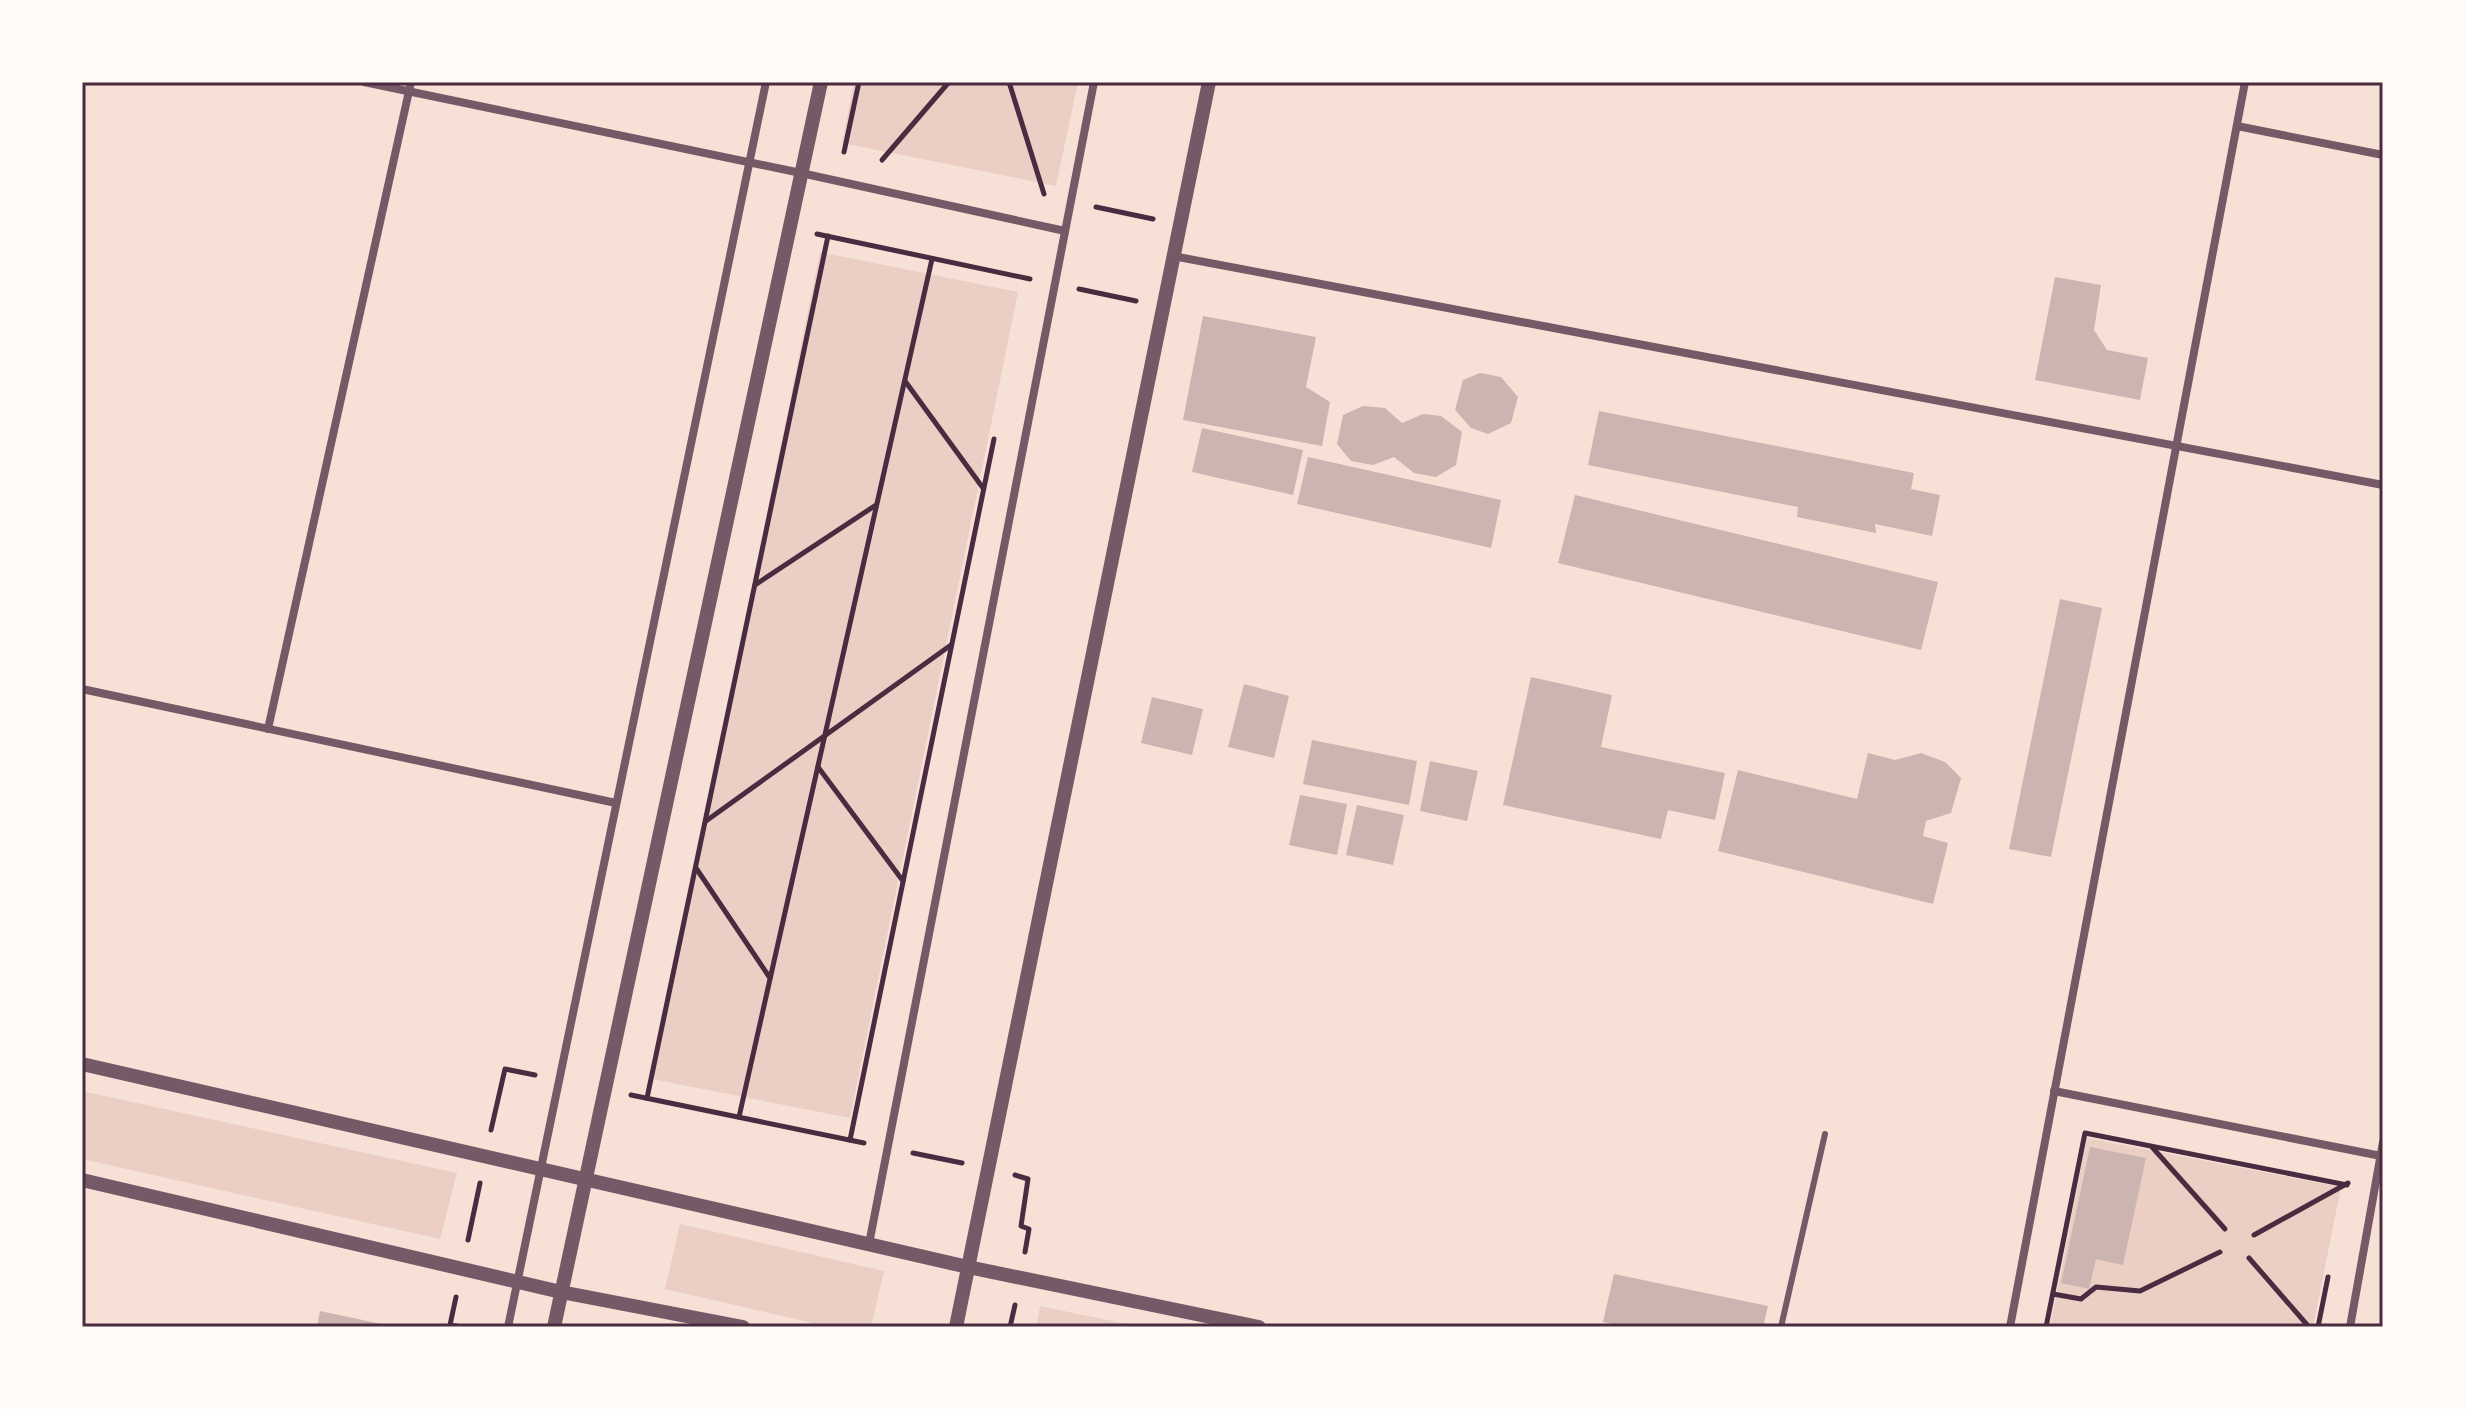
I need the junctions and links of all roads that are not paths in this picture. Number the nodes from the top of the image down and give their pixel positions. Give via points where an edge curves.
1 (364, 82) edge
2 (766, 82) edge
3 (821, 82) edge
4 (1094, 82) edge
5 (1209, 82) edge
6 (2245, 82) edge
7 (410, 87) edge
8 (2237, 126) junction
9 (2383, 155) edge
10 (749, 161) junction
11 (801, 173) junction
12 (1065, 231) junction
13 (1173, 256) junction
14 (2176, 446) junction
15 (2383, 485) edge
16 (82, 689) edge
17 (268, 729) junction
18 (616, 803) junction
19 (82, 1064) edge
20 (2054, 1091) junction
21 (1825, 1134) dead end
22 (2383, 1142) edge
23 (2381, 1156) junction
24 (540, 1169) junction
25 (82, 1180) edge
26 (585, 1180) junction
27 (869, 1244) junction
28 (968, 1267) junction
29 (517, 1282) junction
30 (561, 1292) junction
31 (508, 1327) edge
32 (554, 1327) edge
33 (743, 1327) edge
34 (956, 1327) edge
35 (1259, 1327) edge
36 (1781, 1327) edge
37 (2010, 1327) edge
38 (2350, 1327) edge

1 - 7 street
2 - 10 street
3 - 11 street
4 - 12 street
5 - 13 street
6 - 8 street
7 - 10 street
7 - 17 street
8 - 9 street
8 - 14 street
10 - 11 street
10 - 18 street
11 - 12 street
11 - 26 street
12 - 27 street
13 - 14 street
13 - 28 street
14 - 15 street
14 - 20 street
16 - 17 street
17 - 18 street
18 - 24 street
19 - 24 street
20 - 23 street
20 - 37 street
21 - 36 lane
22 - 23 street
23 - 38 street
24 - 26 street
24 - 29 street
25 - 29 street
26 - 27 street
26 - 30 street
27 - 28 street
28 - 34 street
28 - 35 street
29 - 30 street
29 - 31 street
30 - 32 street
30 - 33 street

